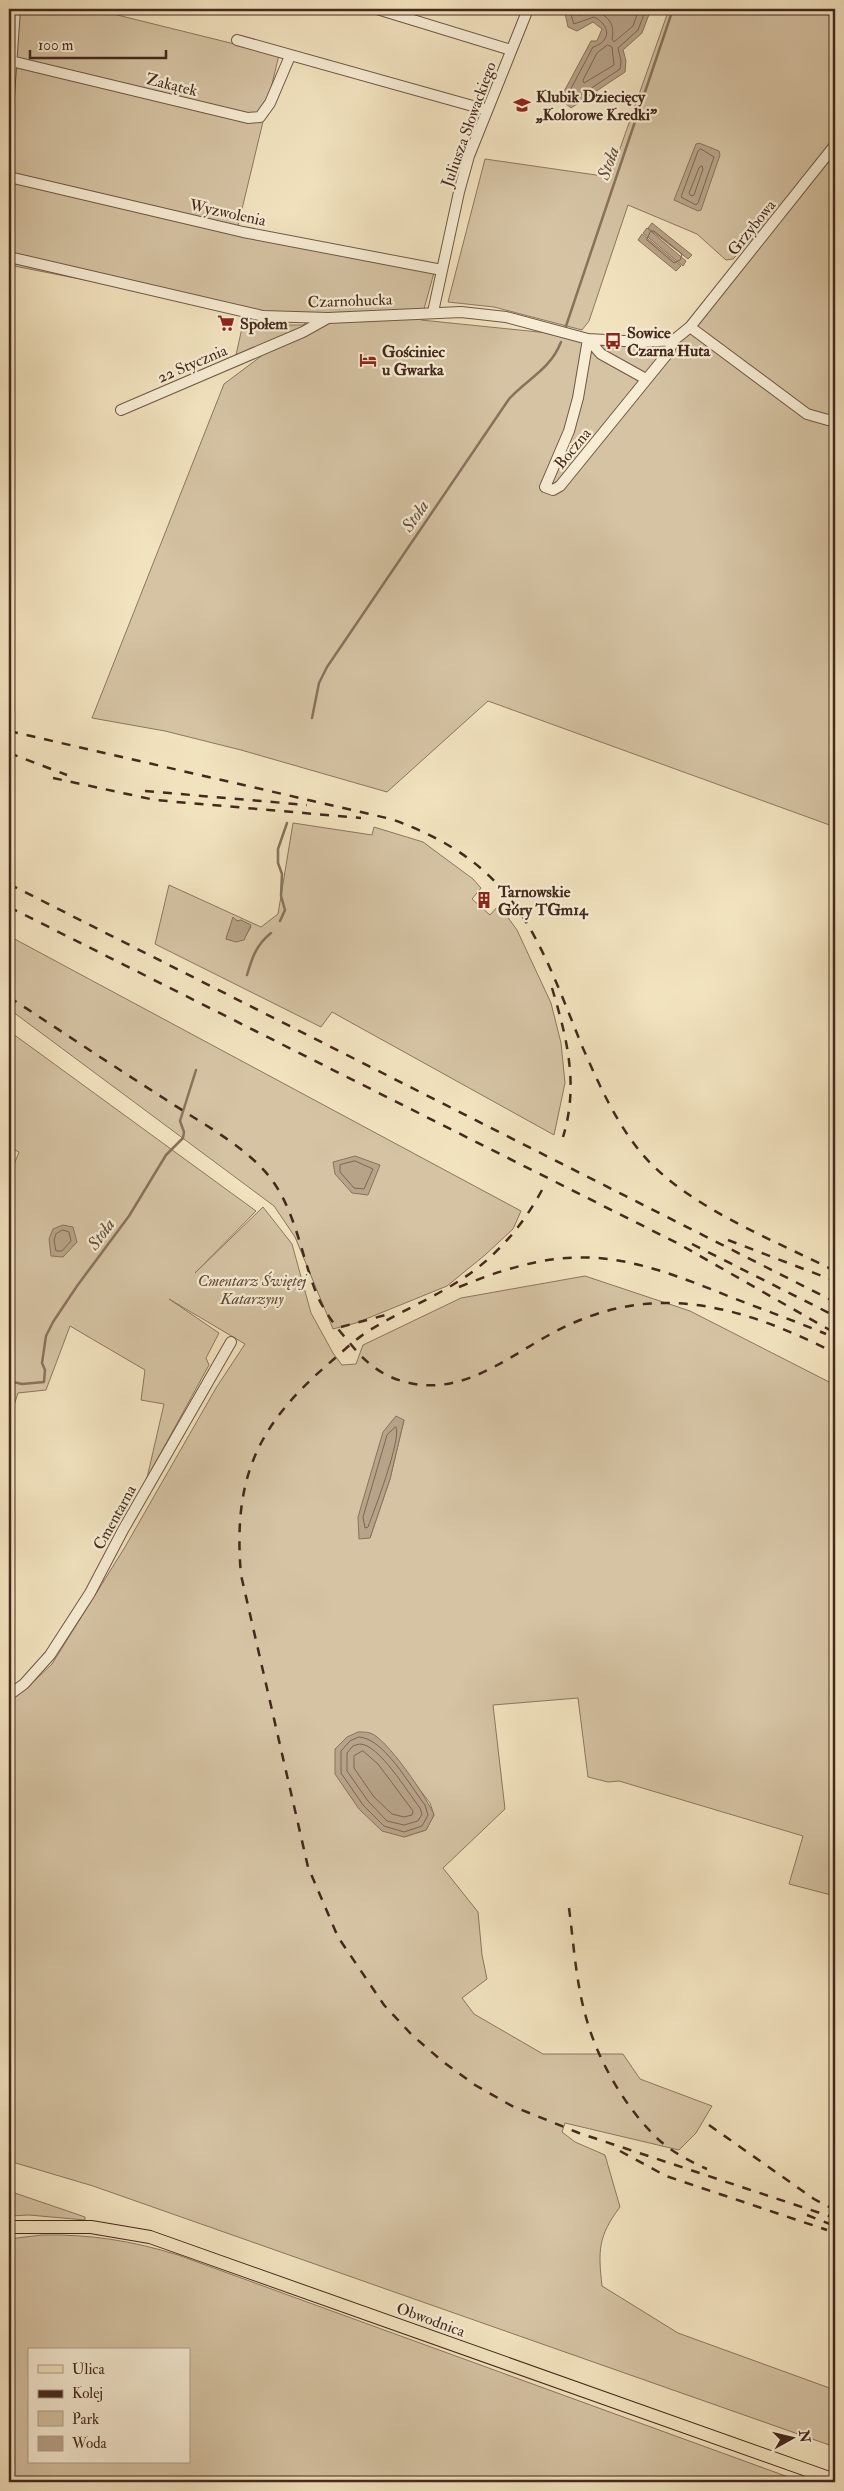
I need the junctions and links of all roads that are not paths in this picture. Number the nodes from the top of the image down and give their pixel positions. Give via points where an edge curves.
1 (15, 9) edge
2 (377, 9) edge
3 (528, 9) edge
4 (237, 40) dead end
5 (511, 50) junction
6 (290, 56) junction
7 (11, 61) junction
8 (9, 96) edge
9 (488, 110) junction
10 (835, 145) edge
11 (9, 177) edge
12 (9, 258) edge
13 (442, 270) junction
14 (433, 312) junction
15 (328, 318) junction
16 (690, 327) junction
17 (588, 339) junction
18 (674, 340) junction
19 (646, 379) junction
20 (121, 410) dead end
21 (835, 419) edge
22 (231, 1342) dead end
23 (9, 1695) edge
24 (9, 2227) edge
25 (835, 2480) edge

1 - 7 street
2 - 5 street
3 - 5 street, Juliusza Słowackiego
4 - 6 street
5 - 9 street, Juliusza Słowackiego
6 - 7 street, Zakątek via 270,103 260,117 248,118
6 - 9 street
7 - 8 street
9 - 13 street, Juliusza Słowackiego via 459,192
10 - 16 street, Grzybowa
11 - 13 street, Wyzwolenia via 243,232
12 - 15 street, Czarnohucka via 263,316
13 - 14 street, Juliusza Słowackiego
14 - 15 street, Czarnohucka
14 - 17 street, Czarnohucka via 506,317
15 - 20 street, 22 Stycznia via 303,332
16 - 18 street
16 - 21 street via 801,410 828,420
17 - 18 street, Czarnohucka
17 - 19 street via 601,354
17 - 19 street, Boczna via 569,431 545,487 553,490 560,486
18 - 19 street, Boczna via 668,353
22 - 23 street, Cmentarna via 85,1600 50,1655
24 - 25 main road, Obwodnica via 86,2226 150,2237

